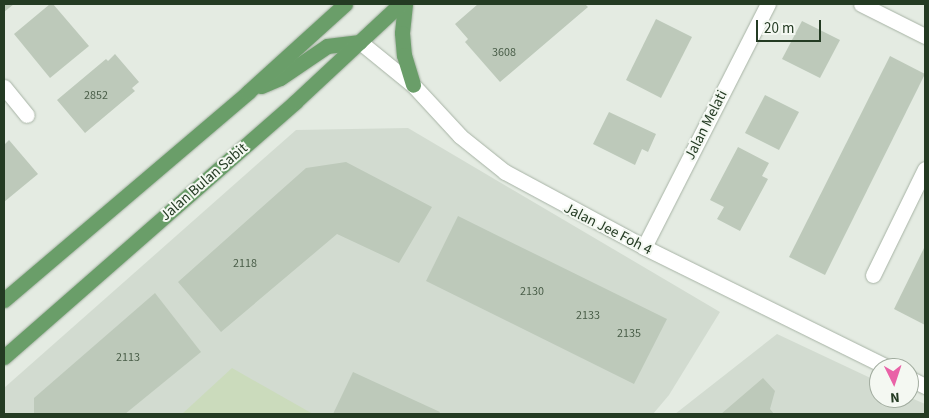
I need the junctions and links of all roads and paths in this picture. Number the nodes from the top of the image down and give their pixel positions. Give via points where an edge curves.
1 (345, 4) edge
2 (400, 4) edge
3 (405, 4) edge
4 (768, 4) edge
5 (860, 4) edge
6 (925, 36) edge
7 (360, 42) junction
8 (413, 85) junction
9 (4, 87) edge
10 (248, 92) junction
11 (27, 115) dead end
12 (925, 169) edge
13 (644, 247) junction
14 (872, 275) dead end
15 (4, 300) edge
16 (4, 357) edge
17 (869, 358) edge

1 - 10 main road
2 - 7 main road, Jalan Bulan Sabit
3 - 8 main road via 404,55
4 - 13 street, Jalan Melati
5 - 6 street
7 - 8 street, Jalan Jee Foh 4
7 - 10 main road via 327,46 280,78
7 - 16 main road, Jalan Bulan Sabit
8 - 13 street, Jalan Jee Foh 4 via 482,156 572,210
9 - 11 street
10 - 15 main road
12 - 14 street
13 - 17 street, Jalan Jee Foh 4

